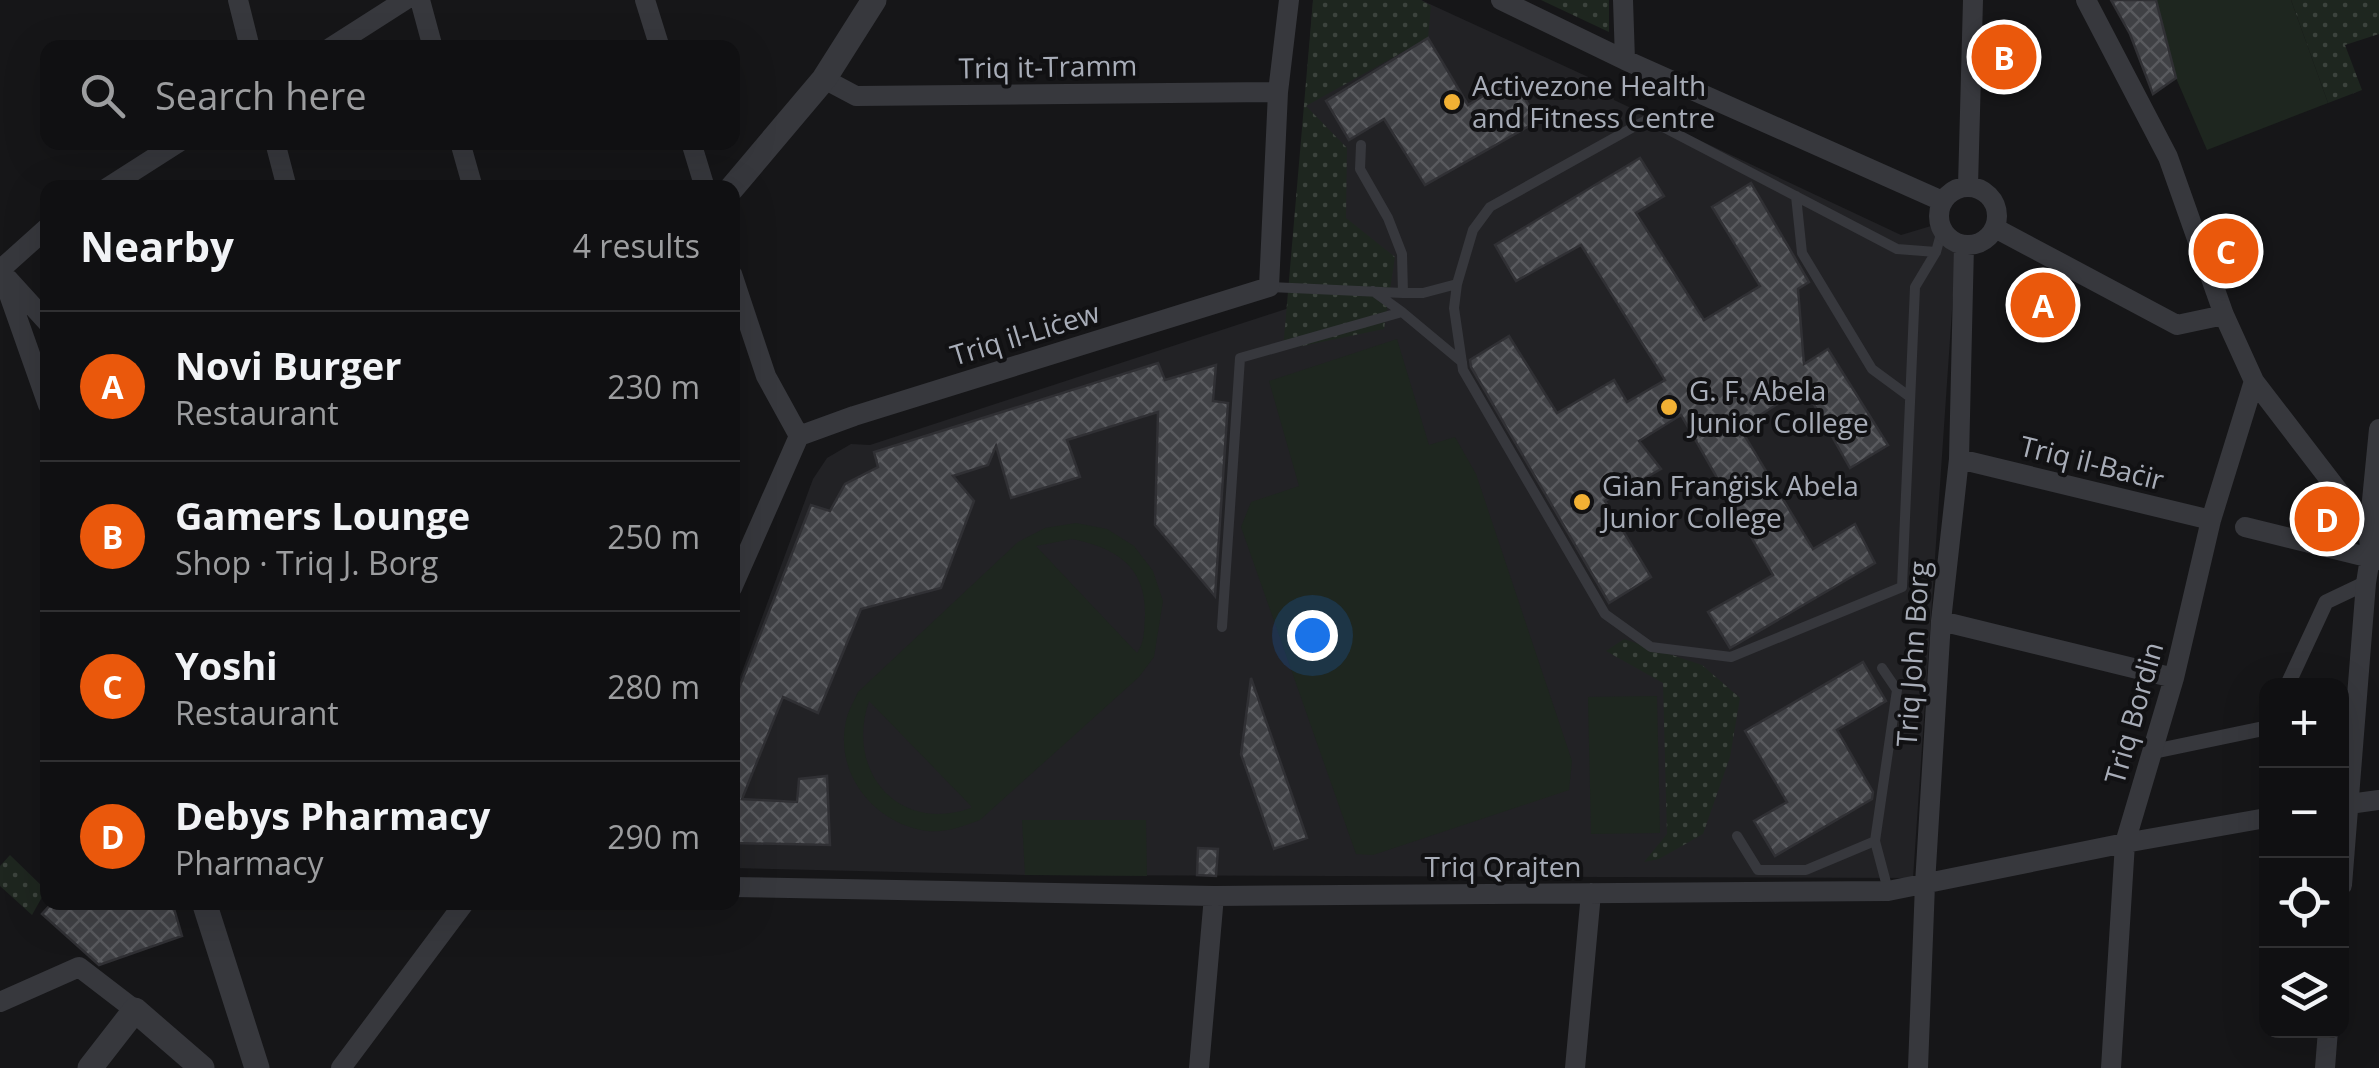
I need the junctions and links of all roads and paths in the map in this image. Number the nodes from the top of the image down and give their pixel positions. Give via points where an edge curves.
1 (238, 0) edge
2 (404, 0) edge
3 (420, 0) edge
4 (645, 0) edge
5 (874, 0) edge
6 (1289, 0) edge
7 (1623, 0) edge
8 (1973, 0) edge
9 (2086, 0) edge
10 (1515, 2) edge
11 (248, 40) edge
12 (342, 40) edge
13 (432, 40) edge
14 (658, 40) edge
15 (1625, 60) junction
16 (824, 78) junction
17 (1278, 92) junction
18 (1361, 145) dead end
19 (166, 150) edge
20 (277, 150) edge
21 (462, 150) edge
22 (693, 150) edge
23 (120, 180) edge
24 (285, 180) edge
25 (470, 180) edge
26 (702, 180) edge
27 (739, 180) edge
28 (1968, 186) junction
29 (1796, 196) junction
30 (1942, 201) junction
31 (1995, 228) junction
32 (1942, 230) junction
33 (40, 234) edge
34 (1964, 245) junction
35 (1936, 252) junction
36 (0, 270) edge
37 (1457, 284) junction
38 (1269, 287) junction
39 (1373, 290) junction
40 (1403, 294) junction
41 (740, 298) edge
42 (1402, 312) junction
43 (40, 314) edge
44 (2224, 315) junction
45 (1462, 362) junction
46 (2254, 381) junction
47 (40, 383) edge
48 (1910, 397) junction
49 (2379, 429) edge
50 (799, 436) junction
51 (1960, 458) junction
52 (2211, 520) junction
53 (2244, 527) dead end
54 (2369, 531) junction
55 (2374, 559) edge
56 (740, 566) edge
57 (2366, 582) junction
58 (1941, 621) junction
59 (1222, 628) dead end
60 (1882, 668) dead end
61 (2174, 678) junction
62 (2291, 678) edge
63 (2259, 729) edge
64 (2151, 752) junction
65 (2348, 768) edge
66 (2379, 800) edge
67 (2349, 804) edge
68 (2259, 819) edge
69 (1737, 836) dead end
70 (1875, 841) junction
71 (2125, 843) junction
72 (1926, 884) junction
73 (740, 886) edge
74 (1888, 891) junction
75 (1591, 894) junction
76 (1214, 896) junction
77 (207, 910) edge
78 (459, 910) edge
79 (0, 1002) edge
80 (135, 1010) junction
81 (2327, 1038) edge
82 (90, 1068) edge
83 (202, 1068) edge
84 (257, 1068) edge
85 (341, 1068) edge
86 (1198, 1068) edge
87 (1575, 1068) edge
88 (1918, 1068) edge
89 (2110, 1068) edge
90 (2325, 1068) edge

1 - 11 street
2 - 12 street
3 - 13 street
4 - 14 street
5 - 16 street
6 - 17 street
7 - 15 street
8 - 28 street
9 - 44 street via 2168,157
10 - 15 street
15 - 30 street
16 - 17 street, Triq it-Tramm via 856,96
16 - 27 street
17 - 38 street
18 - 40 lane via 1360,170 1402,254
19 - 23 street
20 - 24 street
21 - 25 street
22 - 26 street
28 - 30 street
28 - 31 street via 1994,201
29 - 35 lane via 1897,249
29 - 37 lane via 1648,119 1490,207 1474,230
29 - 48 lane via 1802,253 1872,369
30 - 32 street
31 - 34 street via 1982,242
31 - 44 street via 2176,325
32 - 34 street
32 - 35 lane
33 - 36 street
34 - 51 street, Triq John Borg
35 - 48 lane via 1915,287
36 - 43 street
36 - 47 street
37 - 40 lane
37 - 45 lane
38 - 39 lane
38 - 50 street, Triq il-Liċew
39 - 40 lane
39 - 42 lane
41 - 50 street via 766,376
42 - 45 lane
42 - 59 lane via 1240,358
44 - 46 street
45 - 48 lane via 1605,614 1651,647 1731,658 1902,588
46 - 52 street, Triq Bordin
46 - 54 street
49 - 54 street
50 - 56 street
51 - 52 street, Triq il-Baċir
51 - 58 street, Triq John Borg
52 - 61 street, Triq Bordin
53 - 55 street
54 - 55 street
55 - 57 street
57 - 62 street via 2326,602
57 - 65 street
58 - 61 street
58 - 72 street, Triq John Borg
60 - 70 lane via 1897,690
61 - 64 street, Triq Bordin
63 - 64 street
64 - 71 street, Triq Bordin
66 - 67 street
68 - 71 street, Triq Qrajten
69 - 70 lane via 1758,870 1806,870
70 - 74 lane
71 - 72 street, Triq Qrajten
71 - 89 street, Triq Bordin
72 - 74 street, Triq Qrajten
72 - 88 street, Triq John Borg
73 - 76 street, Triq Qrajten
74 - 75 street, Triq Qrajten
75 - 76 street, Triq Qrajten
75 - 87 street
76 - 86 street
77 - 84 street
78 - 85 street
79 - 80 street via 79,967
80 - 82 street
80 - 83 street
81 - 90 street

